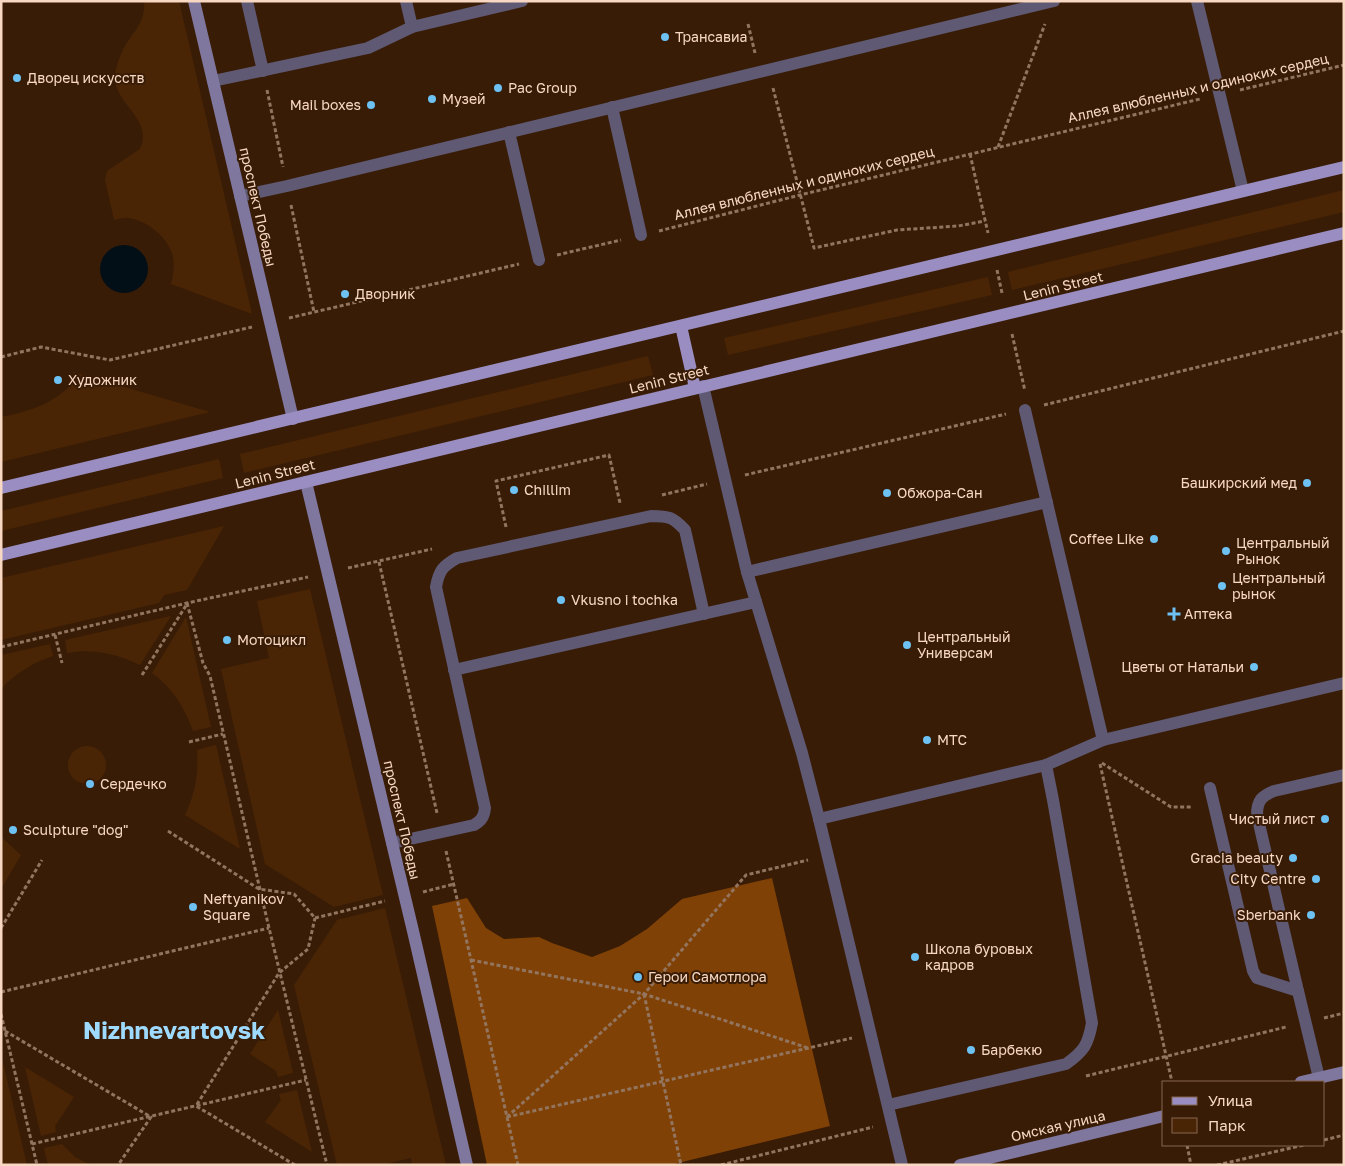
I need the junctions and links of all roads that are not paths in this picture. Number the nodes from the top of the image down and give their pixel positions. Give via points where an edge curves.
1 (194, 1) edge
2 (247, 1) edge
3 (406, 1) edge
4 (522, 1) edge
5 (1054, 1) edge
6 (1197, 1) edge
7 (412, 27) junction
8 (263, 71) junction
9 (213, 81) junction
10 (612, 108) junction
11 (509, 132) junction
12 (1344, 167) edge
13 (1243, 191) junction
14 (240, 196) junction
15 (1344, 233) edge
16 (641, 235) road end
17 (540, 260) road end
18 (680, 326) junction
19 (699, 387) junction
20 (1027, 409) road end
21 (293, 419) junction
22 (306, 482) junction
23 (1, 488) edge
24 (1047, 502) junction
25 (1, 556) edge
26 (747, 572) junction
27 (756, 602) junction
28 (704, 614) junction
29 (454, 670) junction
30 (1344, 683) edge
31 (1102, 740) junction
32 (1046, 766) junction
33 (1344, 775) edge
34 (1210, 788) dead end
35 (819, 819) junction
36 (392, 843) junction
37 (1298, 991) junction
38 (1344, 1072) edge
39 (1319, 1078) junction
40 (1306, 1081) edge
41 (888, 1106) junction
42 (1162, 1116) edge
43 (467, 1165) edge
44 (902, 1165) edge
45 (960, 1165) edge

1 - 9 main road, проспект Победы
2 - 8 lane
3 - 7 lane
4 - 7 lane
5 - 10 lane
6 - 13 lane
7 - 8 lane via 368,48
8 - 9 lane
9 - 14 main road, проспект Победы
10 - 11 lane
10 - 16 lane
11 - 14 lane
11 - 17 lane
12 - 13 main road
13 - 18 main road
14 - 21 main road, проспект Победы
15 - 19 main road, Lenin Street
18 - 19 main road
18 - 21 main road
19 - 22 main road, Lenin Street
19 - 26 lane
20 - 24 lane
21 - 23 main road
22 - 25 main road, Lenin Street
22 - 36 main road, проспект Победы
24 - 26 lane
24 - 31 lane
26 - 27 lane
27 - 28 lane
27 - 35 lane
28 - 29 lane
28 - 29 lane via 685,530 677,520 664,516 641,518 457,558 438,575 436,587
29 - 36 lane via 484,815 474,825
30 - 31 lane
31 - 32 lane
32 - 35 lane
32 - 41 lane via 1092,1023 1089,1038 1080,1055 1066,1064
33 - 37 lane via 1274,791 1264,796 1257,806
34 - 37 lane via 1253,971 1257,978
35 - 41 lane
36 - 43 main road, проспект Победы
37 - 39 lane
38 - 39 main road
39 - 40 main road
41 - 44 lane
42 - 45 main road, Омская улица

